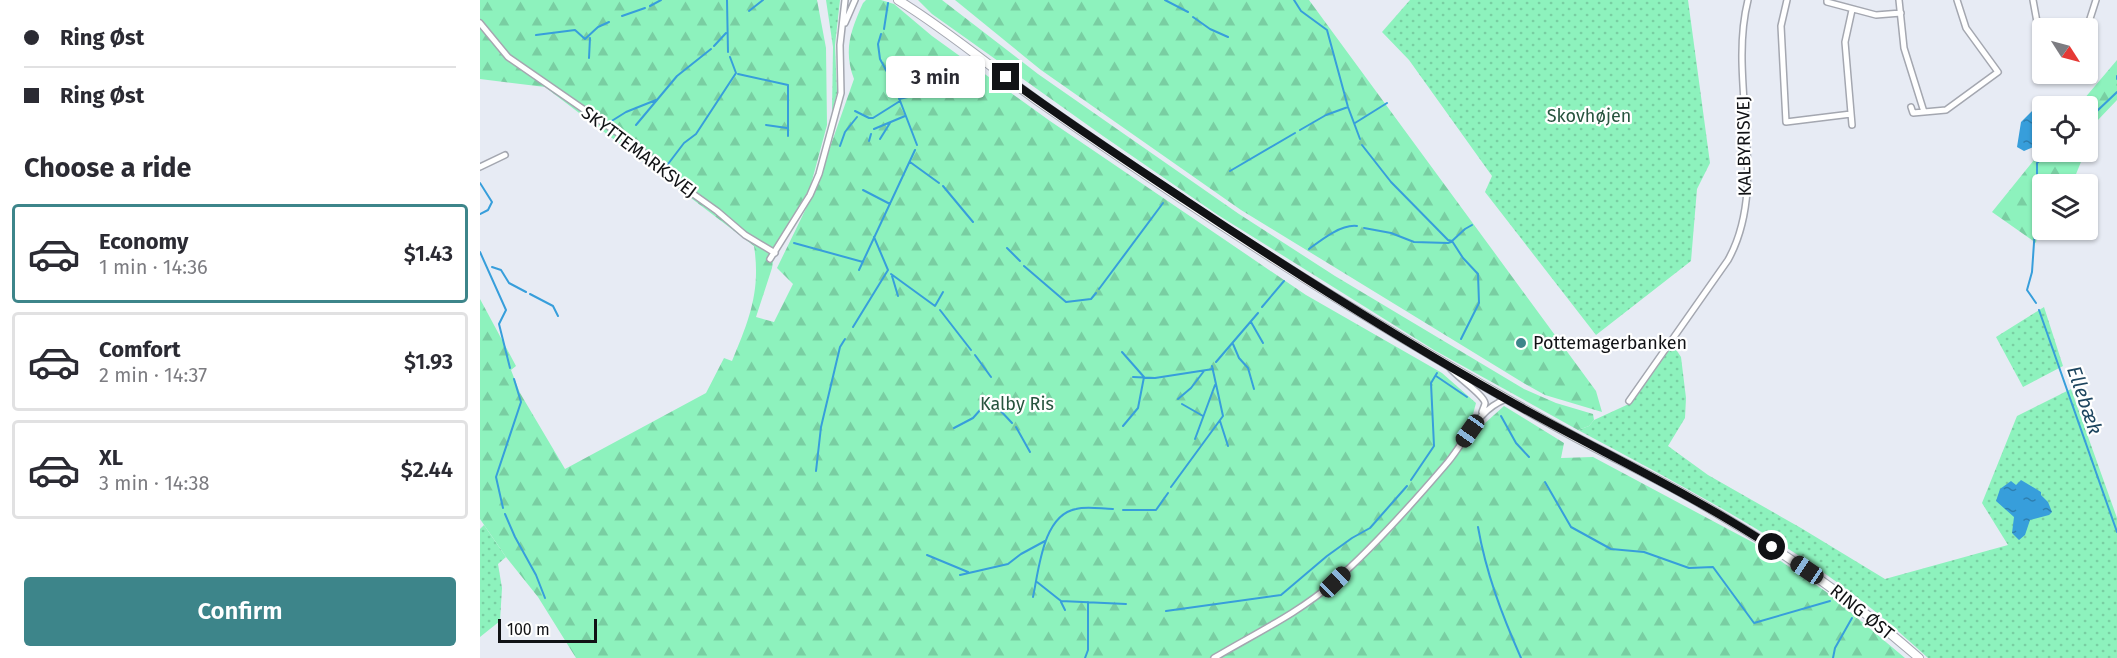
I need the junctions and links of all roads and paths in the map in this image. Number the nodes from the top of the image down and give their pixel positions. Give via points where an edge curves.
1 (845, 0) edge
2 (855, 0) edge
3 (898, 0) edge
4 (908, 0) edge
5 (1748, 0) edge
6 (1787, 0) edge
7 (1827, 0) edge
8 (1899, 0) edge
9 (1957, 0) edge
10 (2033, 0) edge
11 (2096, 0) edge
12 (1852, 9) junction
13 (1901, 13) junction
14 (921, 14) junction
15 (2036, 18) edge
16 (2090, 18) edge
17 (480, 23) edge
18 (842, 30) junction
19 (1911, 107) dead end
20 (1924, 112) junction
21 (1851, 114) junction
22 (1852, 125) dead end
23 (505, 155) dead end
24 (480, 167) edge
25 (775, 253) junction
26 (770, 259) dead end
27 (1445, 364) junction
28 (1506, 399) junction
29 (1629, 401) dead end
30 (1480, 416) junction
31 (1214, 658) edge
32 (1918, 658) edge

1 - 18 street
2 - 18 street
3 - 14 main road, RING ØST
4 - 14 main road, RING ØST
5 - 29 street, KALBYRISVEJ via 1742,38 1747,184 1738,243
6 - 21 street via 1781,26 1786,122
7 - 12 street
8 - 13 street
9 - 20 street via 1966,28 1998,72 1946,110
10 - 15 street
11 - 16 street
12 - 13 street via 1876,15
12 - 21 street via 1845,42
13 - 20 street via 1904,48
14 - 27 main road, RING ØST via 1106,147 1302,277
17 - 25 street, SKYTTEMARKSVEJ via 508,57 638,147 668,176 745,236
18 - 25 street via 841,93 819,174
19 - 20 street via 1913,112
21 - 22 street
23 - 24 street
25 - 26 street
27 - 28 main road, RING ØST
27 - 30 street via 1482,396 1485,404
28 - 30 street
28 - 32 main road, RING ØST via 1754,535 1824,581
30 - 31 street via 1443,467 1335,582

